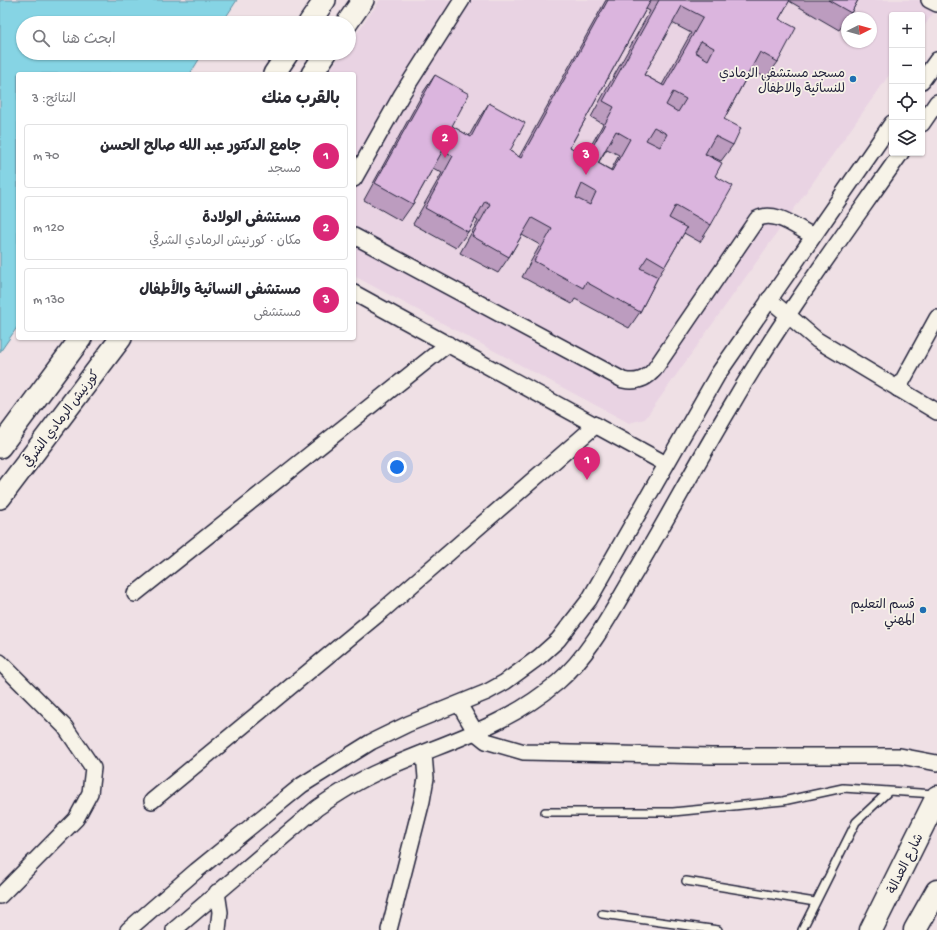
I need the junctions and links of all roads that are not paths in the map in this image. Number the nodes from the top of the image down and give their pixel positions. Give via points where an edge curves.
1 (325, 0) edge
2 (363, 0) edge
3 (462, 0) edge
4 (929, 0) edge
5 (937, 4) edge
6 (314, 16) edge
7 (352, 16) edge
8 (283, 60) edge
9 (321, 60) edge
10 (937, 60) edge
11 (275, 72) edge
12 (313, 72) edge
13 (925, 77) edge
14 (937, 102) edge
15 (925, 120) edge
16 (889, 127) edge
17 (899, 156) edge
18 (356, 174) edge
19 (813, 236) junction
20 (356, 237) edge
21 (356, 294) edge
22 (769, 299) junction
23 (787, 317) junction
24 (937, 318) edge
25 (80, 340) edge
26 (119, 340) edge
27 (448, 344) junction
28 (898, 389) junction
29 (937, 412) edge
30 (596, 425) junction
31 (0, 447) edge
32 (666, 464) junction
33 (2, 493) edge
34 (135, 594) dead end
35 (0, 662) edge
36 (459, 704) junction
37 (476, 733) junction
38 (424, 754) junction
39 (937, 763) edge
40 (888, 792) junction
41 (937, 795) edge
42 (152, 801) dead end
43 (545, 812) dead end
44 (686, 881) dead end
45 (937, 891) edge
46 (217, 892) junction
47 (0, 896) edge
48 (815, 902) junction
49 (602, 914) dead end
50 (128, 930) edge
51 (174, 930) edge
52 (218, 930) edge
53 (389, 930) edge
54 (718, 930) edge
55 (802, 930) edge
56 (871, 930) edge
57 (915, 930) edge

1 - 6 main road
2 - 7 main road
3 - 18 street via 402,94
4 - 5 street
8 - 11 main road
9 - 12 main road
10 - 13 street
14 - 15 street
16 - 19 street
17 - 23 street
19 - 20 street via 776,216 769,215 757,219 654,370 640,381 630,382
19 - 22 street
21 - 27 street
22 - 23 street
22 - 32 street via 718,374
23 - 28 street via 830,349
23 - 37 street via 733,402 650,548 576,664 519,711
24 - 28 street
25 - 31 main road
26 - 33 main road, كورنيش الرمادي الشرقي
27 - 30 street
27 - 34 street
28 - 29 street
30 - 32 street
30 - 42 street via 382,611
32 - 36 street via 589,600 558,640 540,657 505,682
35 - 47 street via 65,726 93,768 90,793 76,819
36 - 37 street
36 - 50 street via 371,742 302,785
37 - 38 street
37 - 39 street via 498,746 537,753 900,756
38 - 46 street via 379,771 337,794
38 - 53 street via 424,790
40 - 41 lane
40 - 43 lane via 843,788 783,800 673,812
40 - 48 lane via 856,822
41 - 56 main road, شارع العدالة
44 - 48 lane
45 - 57 main road
46 - 51 street
46 - 52 street via 220,912
48 - 55 lane
49 - 54 lane

